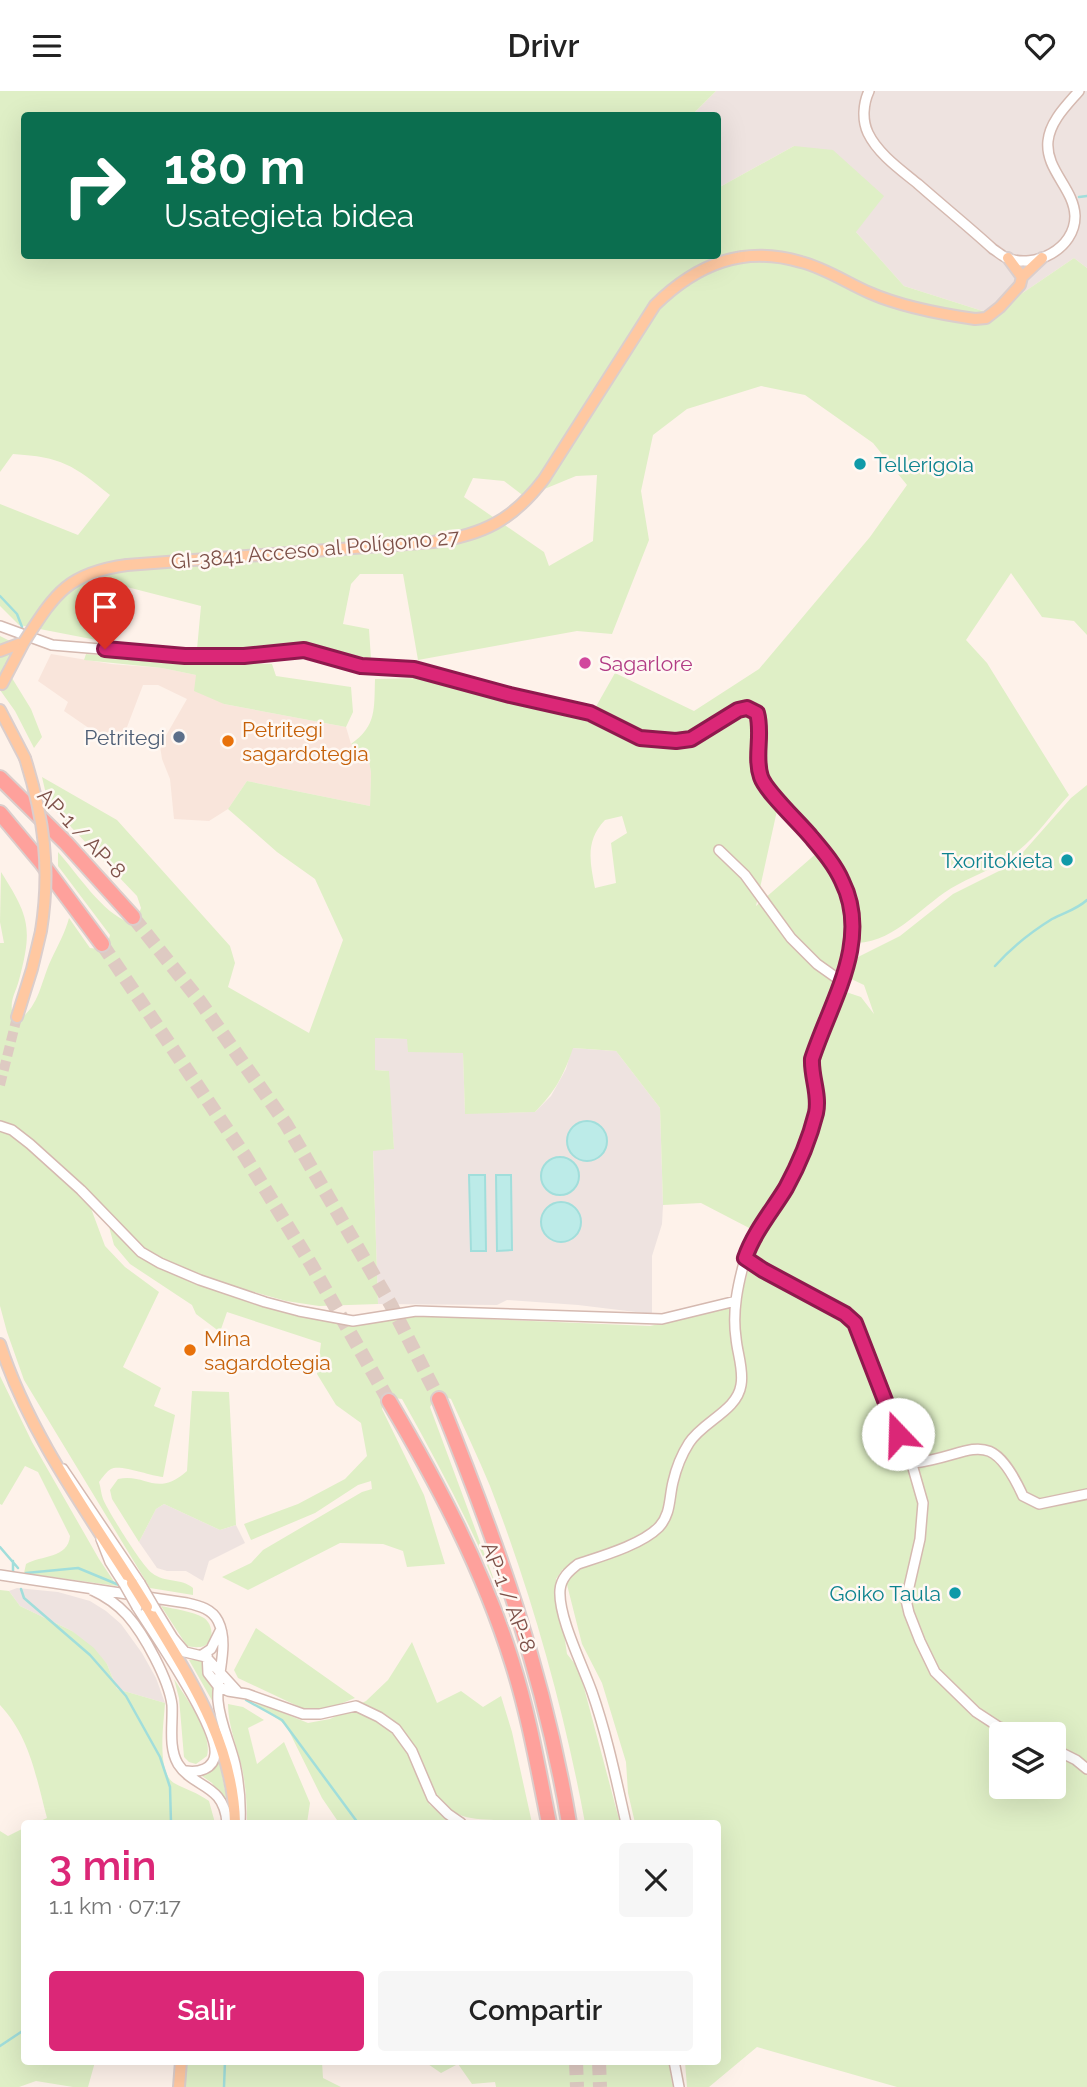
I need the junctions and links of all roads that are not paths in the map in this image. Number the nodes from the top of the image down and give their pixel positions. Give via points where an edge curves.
1 (869, 91) edge
2 (1079, 91) edge
3 (1008, 258) junction
4 (1042, 258) junction
5 (1023, 277) junction
6 (0, 626) edge
7 (24, 642) junction
8 (0, 651) edge
9 (2, 684) edge
10 (0, 710) edge
11 (0, 778) edge
12 (0, 813) edge
13 (719, 850) dead end
14 (133, 917) tunnel mouth
15 (102, 944) tunnel mouth
16 (841, 981) junction
17 (17, 1017) tunnel mouth
18 (0, 1126) edge
19 (745, 1258) junction
20 (736, 1301) junction
21 (0, 1345) edge
22 (439, 1399) tunnel mouth
23 (390, 1401) tunnel mouth
24 (54, 1458) junction
25 (914, 1463) junction
26 (1087, 1494) edge
27 (0, 1575) edge
28 (70, 1585) junction
29 (128, 1586) junction
30 (86, 1587) junction
31 (142, 1596) junction
32 (128, 1598) junction
33 (112, 1604) junction
34 (146, 1607) junction
35 (126, 1613) junction
36 (220, 1626) junction
37 (141, 1636) junction
38 (205, 1655) junction
39 (220, 1670) junction
40 (218, 1686) junction
41 (236, 1692) junction
42 (218, 1703) junction
43 (991, 1722) edge
44 (1066, 1755) edge
45 (1087, 1769) edge
46 (184, 1770) junction
47 (226, 1820) edge
48 (235, 1820) edge
49 (240, 1820) edge
50 (457, 1820) edge
51 (548, 1820) edge
52 (568, 1820) edge
53 (625, 1820) edge
54 (181, 2065) edge
55 (675, 2065) edge
56 (179, 2087) edge
57 (680, 2087) edge

1 - 3 street via 864,112 872,140 896,166
2 - 4 street via 1055,120 1048,143 1051,163 1075,213 1073,227 1063,245
3 - 4 street
3 - 5 main road
4 - 5 main road, GI-3841 Acceso al Polígono 27
5 - 7 main road, GI-3841 Acceso al Polígono 27, bridge via 1000,307 975,319 897,302 803,262 774,256 741,257 708,266 676,284 655,305 544,479 524,503 498,523 433,543 93,571 66,586
6 - 16 street via 52,645 185,656 304,650 361,666 414,669 590,713 640,738 691,739 747,708 757,713 760,725 761,777 844,883 852,918 850,953
7 - 8 main road
7 - 9 main road, GI-3841 Acceso al Polígono 27
10 - 17 main road, bridge via 25,758 38,799 47,869 41,931
11 - 14 highway, AP-1 / AP-8
12 - 15 highway
13 - 16 street via 745,875 791,938
16 - 19 street via 812,1059 817,1095 813,1125 786,1187
18 - 20 street via 30,1144 141,1252 200,1280 265,1302 353,1321 416,1311 662,1319
19 - 20 street
19 - 25 street via 855,1323 907,1456
20 - 53 street via 741,1385 736,1399 688,1444 673,1482 666,1519 648,1536 578,1565 562,1580 560,1599 608,1742
21 - 24 main road
22 - 52 highway, AP-1 / AP-8 via 515,1599 543,1698
23 - 51 highway, AP-1 / AP-8 via 427,1465 490,1601 512,1662
24 - 29 main road
24 - 29 street via 71,1478
25 - 26 street via 968,1449 988,1450 1003,1459 1023,1496 1039,1504
25 - 43 street via 923,1503 906,1600 935,1672
27 - 28 street
28 - 30 street
28 - 33 street
29 - 30 street
29 - 31 street
29 - 33 street
29 - 34 main road, bridge
30 - 33 street
31 - 32 street
31 - 36 street via 204,1608
32 - 33 street
32 - 35 street
33 - 35 street
33 - 37 street
34 - 38 street via 185,1652
34 - 46 street via 212,1738 215,1753 211,1763 200,1771
34 - 48 main road via 215,1728 229,1773
35 - 37 street
36 - 38 street via 218,1639
36 - 39 street
37 - 46 street via 169,1690 175,1756
38 - 39 street
38 - 40 street via 208,1673
39 - 40 street
39 - 41 street
40 - 41 street
40 - 42 street
41 - 42 street
41 - 50 street via 303,1714 356,1706 379,1717 396,1729 412,1751 432,1798
42 - 49 street via 235,1764
44 - 45 street
46 - 47 street via 215,1794
54 - 56 main road
55 - 57 street

